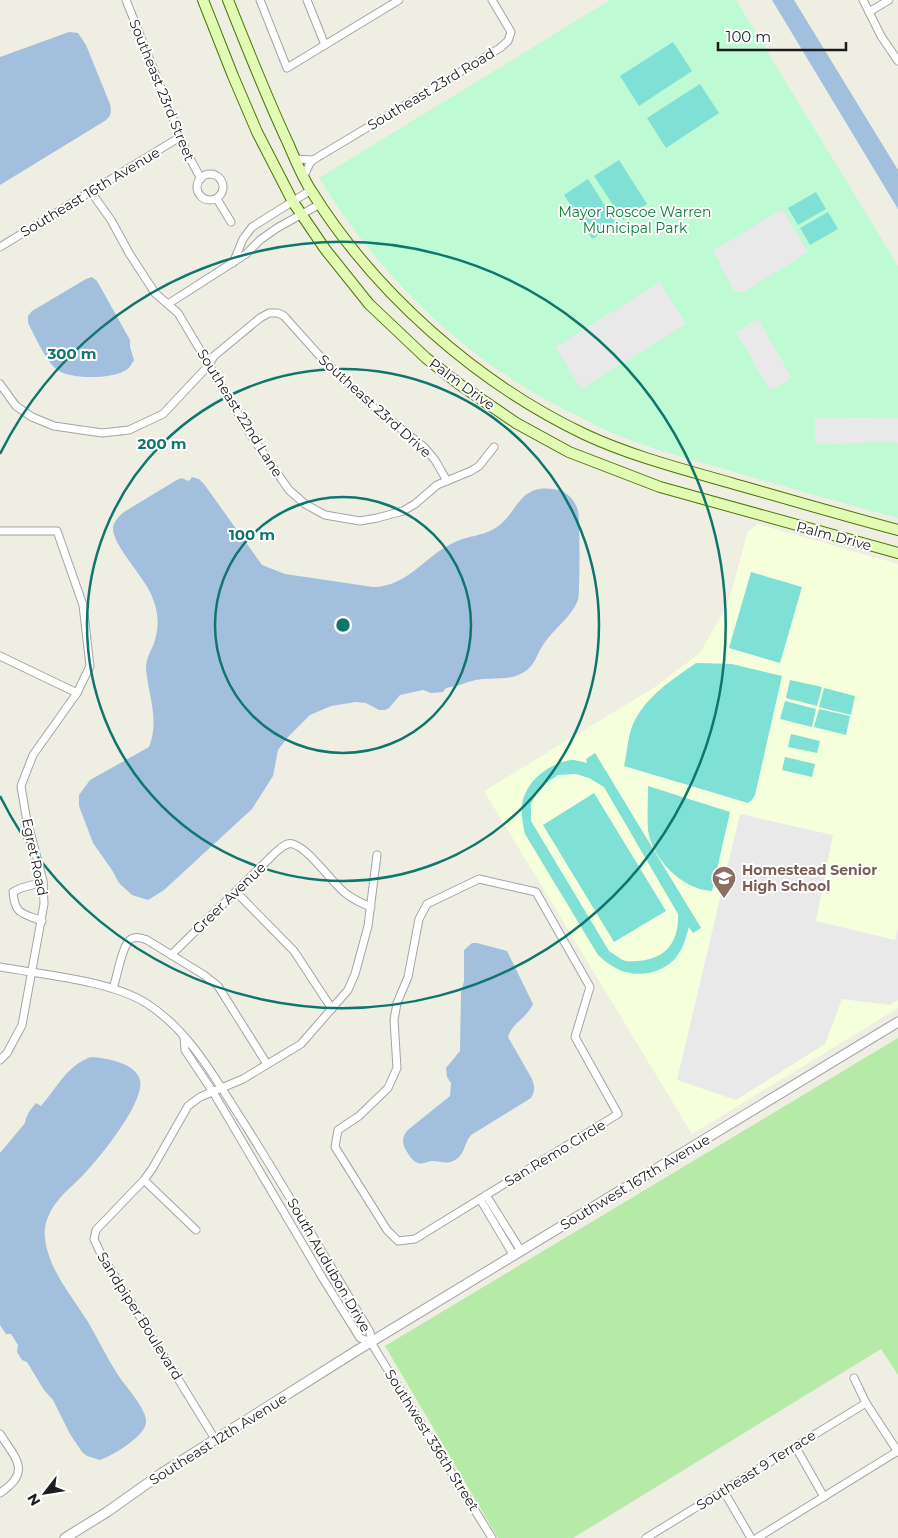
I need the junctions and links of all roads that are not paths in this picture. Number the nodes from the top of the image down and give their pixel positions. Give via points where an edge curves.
1 (126, 0) edge
2 (203, 0) edge
3 (228, 0) edge
4 (260, 0) edge
5 (308, 0) edge
6 (399, 0) edge
7 (492, 0) edge
8 (863, 0) edge
9 (889, 0) edge
10 (869, 12) junction
11 (325, 46) junction
12 (898, 61) edge
13 (180, 138) junction
14 (296, 159) junction
15 (313, 160) junction
16 (304, 176) junction
17 (201, 179) junction
18 (311, 190) junction
19 (91, 192) junction
20 (217, 199) junction
21 (293, 202) junction
22 (320, 204) junction
23 (302, 214) junction
24 (231, 222) dead end
25 (0, 246) edge
26 (232, 263) junction
27 (168, 304) junction
28 (209, 365) junction
29 (0, 384) edge
30 (494, 447) dead end
31 (447, 481) junction
32 (898, 530) edge
33 (0, 531) edge
34 (898, 553) edge
35 (0, 656) edge
36 (77, 692) junction
37 (376, 855) dead end
38 (43, 882) junction
39 (236, 892) junction
40 (371, 906) junction
41 (42, 921) junction
42 (171, 955) junction
43 (0, 967) edge
44 (32, 973) junction
45 (114, 988) junction
46 (332, 1009) junction
47 (898, 1022) edge
48 (184, 1037) junction
49 (0, 1060) edge
50 (267, 1064) junction
51 (222, 1089) junction
52 (212, 1092) junction
53 (144, 1180) junction
54 (483, 1197) junction
55 (196, 1230) dead end
56 (518, 1253) junction
57 (371, 1342) junction
58 (854, 1378) dead end
59 (866, 1403) junction
60 (0, 1434) edge
61 (215, 1440) junction
62 (794, 1446) junction
63 (898, 1452) edge
64 (723, 1490) junction
65 (0, 1493) edge
66 (824, 1497) junction
67 (65, 1538) edge
68 (492, 1538) edge
69 (648, 1538) edge
70 (751, 1538) edge
71 (757, 1538) edge

1 - 13 street, Southeast 23rd Street
2 - 21 main road, Palm Drive via 257,132
3 - 14 main road, Palm Drive
4 - 11 street via 288,68
5 - 11 street
6 - 11 street
7 - 15 street, Southeast 23rd Road via 510,32 508,41
8 - 10 street
9 - 10 street
10 - 12 street
13 - 17 street, Southeast 23rd Street
13 - 19 street, Southeast 16th Avenue
14 - 15 street
14 - 16 main road, Palm Drive
15 - 16 street, Southeast 23rd Road
16 - 18 main road, Palm Drive
17 - 20 street via 199,194 205,199
17 - 20 street via 208,175 217,176 222,183 222,192
18 - 21 street
18 - 22 main road, Palm Drive
19 - 25 street, Southeast 16th Avenue
19 - 27 street, Southeast 22nd Lane via 155,293
20 - 24 street
21 - 23 main road, Palm Drive
21 - 26 street via 252,227
22 - 23 street
22 - 32 main road, Palm Drive via 377,278 438,339 528,404 585,434 665,464
23 - 26 street via 260,240
23 - 34 main road, Palm Drive via 369,304 426,358 516,422 569,452 660,487
26 - 27 street
27 - 28 street, Southeast 22nd Lane via 178,313
28 - 29 street via 163,414 129,430 102,433 54,426 32,417 16,406
28 - 31 street, Southeast 22nd Lane via 252,438 290,490 305,504 325,515 360,521 403,511
28 - 31 street, Southeast 23rd Drive via 214,356 260,318 278,313 344,381 424,447
30 - 31 street, Southeast 22nd Lane via 479,466
33 - 36 street, Egret Road via 57,531 83,605 90,666
35 - 36 street
36 - 38 street, Egret Road via 33,755 21,786
37 - 40 street, Sandpiper Boulevard
38 - 41 street, Egret Road
38 - 41 street via 13,892 14,906 20,912
39 - 40 street, Greer Avenue via 283,846 294,844 351,898
39 - 42 street, Greer Avenue
39 - 46 street via 294,951
40 - 46 street, Sandpiper Boulevard via 353,980
41 - 44 street, Egret Road
42 - 45 street via 147,940 131,939 125,946
42 - 50 street via 218,986
43 - 44 street, South Audubon Drive
44 - 45 street, South Audubon Drive
44 - 49 street, Egret Road via 22,1025
45 - 48 street, South Audubon Drive via 146,1003
46 - 50 street, Sandpiper Boulevard via 301,1044
47 - 56 street, Southwest 167th Avenue
48 - 51 street, South Audubon Drive
48 - 52 street, South Audubon Drive via 185,1050
50 - 51 street, Sandpiper Boulevard
51 - 52 street, Sandpiper Boulevard
51 - 57 street, South Audubon Drive via 296,1206 370,1332
52 - 53 street, Sandpiper Boulevard via 185,1109
52 - 57 street, South Audubon Drive via 360,1338
53 - 55 street
53 - 61 street, Sandpiper Boulevard via 100,1225 94,1235 95,1242
54 - 54 street, San Remo Circle via 414,1239 398,1241 387,1230 335,1147 338,1130 359,1116 388,1088 397,1068 394,1020 397,1003 408,977 419,919 427,904 478,879 536,892 590,987 575,1037 618,1114
54 - 56 street
56 - 57 street, Southwest 167th Avenue
57 - 61 street, Southeast 12th Avenue
57 - 68 street, Southwest 336th Street
58 - 59 street
59 - 62 street, Southeast 9 Terrace
59 - 63 street
60 - 65 street via 18,1468 15,1481
61 - 67 street, Southeast 12th Avenue
62 - 64 street, Southeast 9 Terrace
62 - 66 street
63 - 66 street
64 - 69 street, Southeast 9 Terrace
64 - 70 street
66 - 71 street

